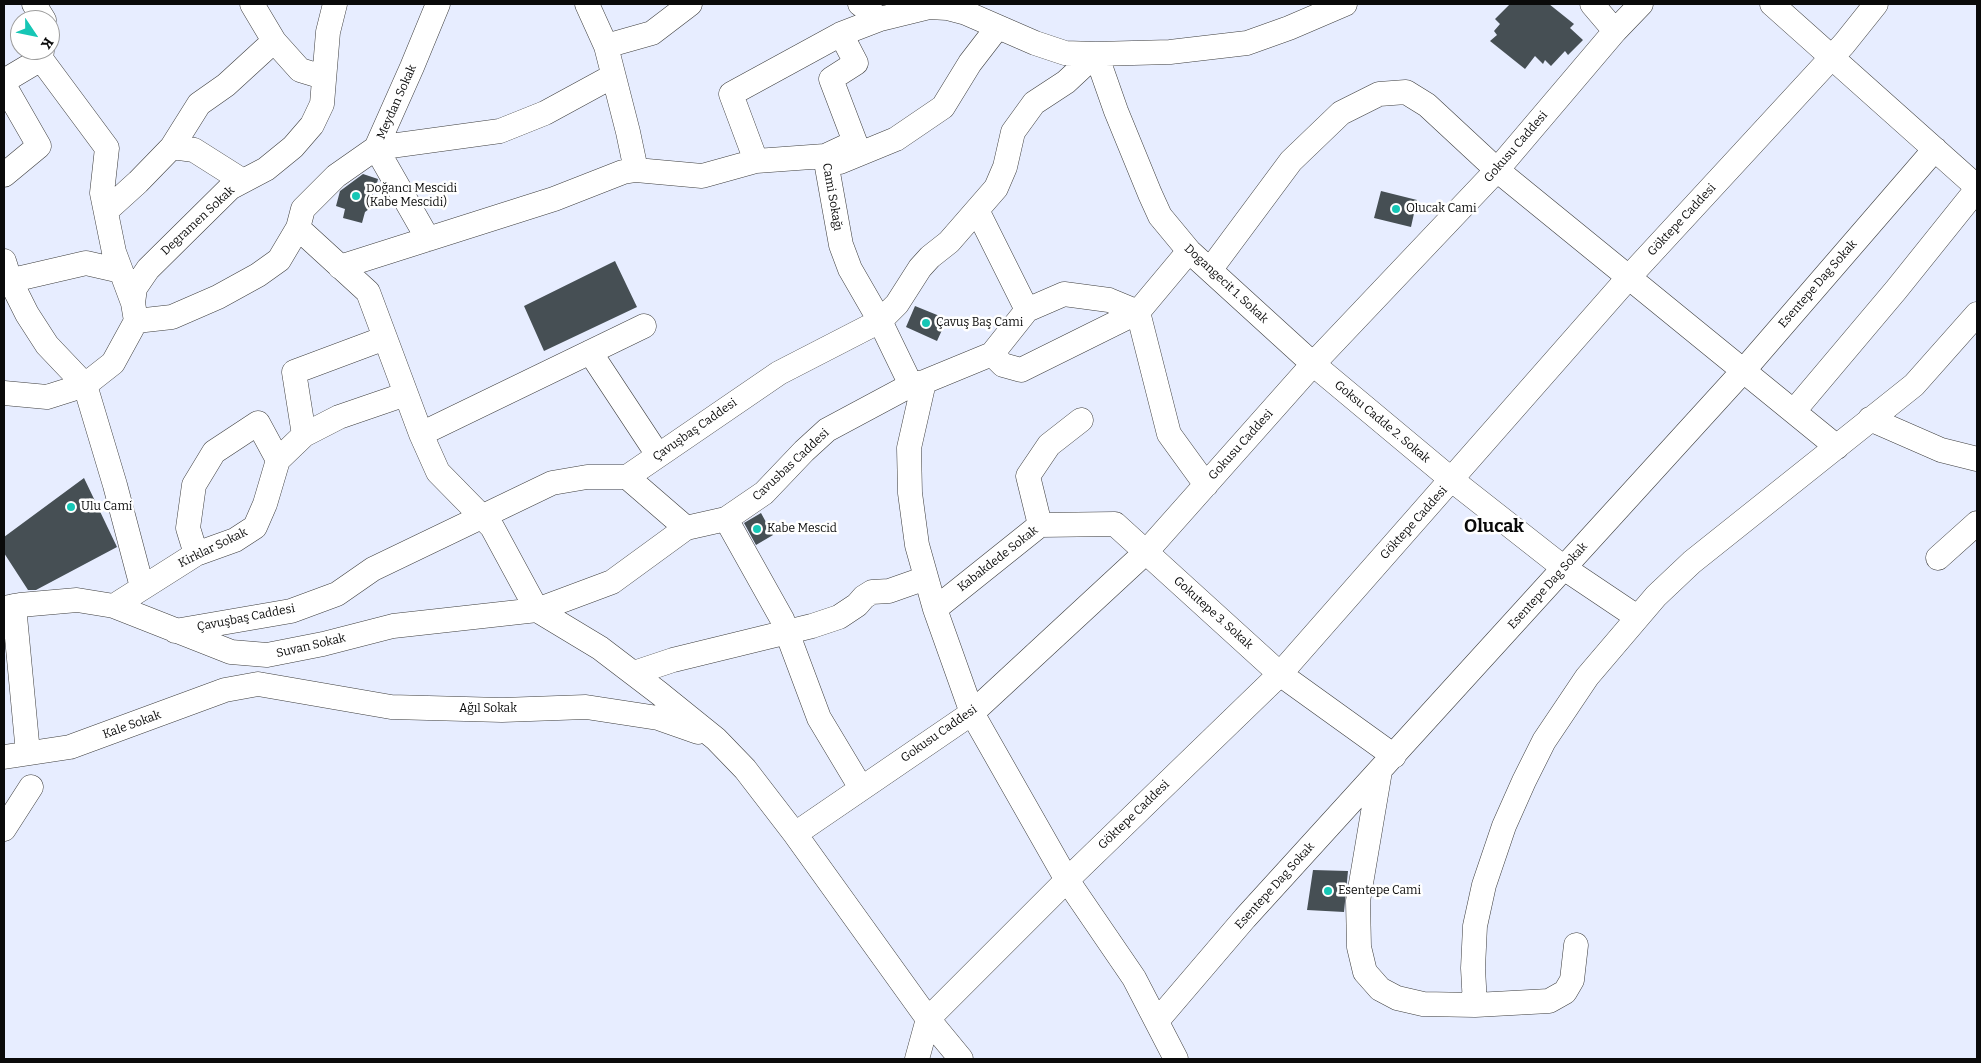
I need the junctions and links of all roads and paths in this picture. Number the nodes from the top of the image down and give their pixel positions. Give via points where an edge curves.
1 (252, 4) edge
2 (335, 4) edge
3 (438, 4) edge
4 (587, 4) edge
5 (690, 4) edge
6 (860, 4) edge
7 (1345, 4) edge
8 (1592, 4) edge
9 (1641, 4) edge
10 (1772, 4) edge
11 (1876, 4) edge
12 (880, 19) junction
13 (997, 28) junction
14 (1616, 31) junction
15 (841, 34) junction
16 (274, 41) junction
17 (606, 46) junction
18 (1096, 54) junction
19 (1832, 56) junction
20 (33, 60) edge
21 (45, 60) edge
22 (613, 76) junction
23 (323, 77) junction
24 (4, 81) edge
25 (4, 85) edge
26 (172, 147) junction
27 (376, 148) junction
28 (1935, 149) junction
29 (756, 162) junction
30 (826, 162) junction
31 (636, 170) junction
32 (1497, 170) junction
33 (4, 175) edge
34 (243, 181) junction
35 (1977, 188) edge
36 (977, 210) junction
37 (106, 211) junction
38 (298, 228) junction
39 (428, 239) junction
40 (1189, 251) junction
41 (340, 266) junction
42 (1210, 270) junction
43 (121, 271) junction
44 (6, 274) edge
45 (1629, 277) junction
46 (1027, 310) junction
47 (135, 312) junction
48 (1138, 312) junction
49 (1977, 314) edge
50 (880, 321) junction
51 (644, 326) dead end
52 (385, 338) junction
53 (590, 352) junction
54 (992, 354) junction
55 (1312, 364) junction
56 (1744, 370) junction
57 (917, 384) junction
58 (85, 385) junction
59 (4, 393) edge
60 (406, 394) junction
61 (1794, 411) junction
62 (1870, 419) junction
63 (1081, 420) dead end
64 (421, 434) junction
65 (304, 435) junction
66 (1837, 447) junction
67 (658, 455) junction
68 (1977, 459) edge
69 (278, 460) junction
70 (627, 477) junction
71 (1452, 480) junction
72 (1206, 484) junction
73 (482, 517) junction
74 (726, 519) junction
75 (1977, 523) edge
76 (1040, 525) junction
77 (686, 528) junction
78 (1146, 552) junction
79 (196, 554) junction
80 (1938, 558) dead end
81 (1564, 568) junction
82 (926, 578) junction
83 (142, 587) junction
84 (114, 606) junction
85 (9, 607) edge
86 (935, 609) junction
87 (537, 610) junction
88 (1638, 617) junction
89 (175, 631) junction
90 (788, 632) junction
91 (10, 638) edge
92 (256, 654) junction
93 (634, 673) junction
94 (1280, 674) junction
95 (258, 684) junction
96 (972, 713) junction
97 (716, 739) junction
98 (28, 754) junction
99 (4, 757) edge
100 (1387, 764) junction
101 (31, 787) dead end
102 (862, 788) junction
103 (4, 830) edge
104 (795, 834) junction
105 (1067, 880) junction
106 (1576, 945) dead end
107 (1475, 1005) junction
108 (928, 1019) junction
109 (1157, 1021) junction
110 (917, 1059) edge
111 (961, 1059) edge
112 (1176, 1059) edge

1 - 16 street
2 - 23 street, Degramen Sokak
3 - 27 street, Meydan Sokak
4 - 17 street
5 - 17 street via 652,33
6 - 12 street
7 - 18 street via 1247,43 1170,52
8 - 14 street
9 - 14 street, Gokusu Caddesi
10 - 19 street
11 - 19 street, Göktepe Caddesi
12 - 13 street via 930,7 947,8
12 - 15 street
13 - 18 street via 1065,53
13 - 30 street via 970,63 943,107 896,138
14 - 32 street, Gokusu Caddesi
15 - 29 street via 732,94
15 - 30 street, Cami Sokağı via 856,63 830,79 855,142
16 - 23 street via 300,70
16 - 26 street via 226,85 198,104
17 - 22 street
18 - 36 street, Çavuşbaş Caddesi via 1066,82 1034,103 1013,132 1005,167 996,188
18 - 40 street, Dogangecit 1. Sokak via 1160,216
19 - 28 street
19 - 45 street, Göktepe Caddesi
20 - 24 street
21 - 37 street via 107,148 102,193
22 - 27 street via 545,113 500,131
22 - 31 street
23 - 34 street, Degramen Sokak via 322,104 312,125 293,147 266,169
25 - 33 street via 39,146
26 - 34 street via 194,150
26 - 37 street
27 - 38 street, Meydan Sokak via 336,176 303,209
27 - 39 street
28 - 35 street
28 - 56 street, Esentepe Dag Sokak
29 - 30 street
29 - 31 street via 702,176
30 - 50 street, Cami Sokağı via 841,245 850,269
31 - 39 street
32 - 42 street via 1427,105 1406,92 1380,94 1341,112 1291,161
32 - 45 street
32 - 55 street, Gokusu Caddesi
34 - 47 street, Degramen Sokak via 230,188 148,269 135,288
35 - 61 street
36 - 46 street
36 - 50 street, Çavuşbaş Caddesi via 920,268 898,304
37 - 43 street
38 - 41 street
38 - 47 street, Meydan Sokak via 279,260 218,297 172,316
39 - 41 street
40 - 42 street, Dogangecit 1. Sokak
40 - 48 street
41 - 52 street via 368,292
42 - 55 street, Dogangecit 1. Sokak
43 - 44 street via 86,263
43 - 47 street
44 - 58 street via 47,344
45 - 56 street
45 - 71 street, Göktepe Caddesi
46 - 48 street via 1064,294 1108,300
46 - 54 street
47 - 58 street, Degramen Sokak via 113,363
48 - 54 street via 1021,370 1003,365
48 - 72 street via 1169,434
49 - 62 street via 1914,384
50 - 57 street, Cami Sokağı
50 - 67 street, Çavuşbaş Caddesi via 779,373
51 - 53 street
52 - 60 street
52 - 65 street via 294,372
53 - 64 street
53 - 67 street
54 - 57 street, Cavusbas Caddesi
55 - 71 street, Goksu Cadde 2. Sokak
55 - 72 street, Gokusu Caddesi
56 - 61 street
56 - 81 street, Esentepe Dag Sokak
57 - 74 street, Cavusbas Caddesi via 826,430 764,493
57 - 82 street via 909,448 910,493 917,545
58 - 59 street via 48,397
58 - 83 street
60 - 64 street
60 - 65 street, Kirklar Sokak via 339,417
61 - 66 street
62 - 66 street
62 - 68 street via 1941,450
63 - 76 street via 1049,445 1028,476
64 - 73 street via 438,472
65 - 69 street, Kirklar Sokak
66 - 88 street via 1692,562
67 - 70 street, Çavuşbaş Caddesi
69 - 79 street, Kirklar Sokak via 256,527 235,540
69 - 79 street via 258,423 214,452 194,485 188,528
70 - 73 street, Çavuşbaş Caddesi via 587,477 552,483
70 - 77 street
71 - 81 street, Goksu Cadde 2. Sokak
71 - 94 street, Göktepe Caddesi
72 - 78 street, Gokusu Caddesi
73 - 87 street via 492,527
73 - 89 street, Çavuşbaş Caddesi via 373,569 337,594 291,611
74 - 77 street, Cavusbas Caddesi
74 - 90 street
75 - 80 street
76 - 78 street, Kabakdede Sokak via 1115,524
76 - 86 street, Kabakdede Sokak
77 - 87 street, Cavusbas Caddesi via 612,582
78 - 94 street, Gokutepe 3. Sokak
78 - 96 street, Gokusu Caddesi
79 - 83 street, Kirklar Sokak
81 - 88 street, Goksu Cadde 2. Sokak
81 - 100 street, Esentepe Dag Sokak
82 - 86 street
82 - 90 street via 889,591 872,592 839,617
83 - 84 street, Kirklar Sokak
84 - 85 street, Suvan Sokak via 77,600
84 - 89 street, Suvan Sokak
85 - 91 street
86 - 96 street
87 - 92 street, Suvan Sokak via 393,626 304,648
87 - 93 street
88 - 107 street via 1587,677 1544,741 1504,826 1484,885 1475,926
89 - 92 street, Suvan Sokak via 231,652
90 - 93 street via 673,660
90 - 102 street via 819,718
91 - 98 street
92 - 95 street
93 - 97 street
94 - 100 street, Gokutepe 3. Sokak
94 - 105 street, Göktepe Caddesi
95 - 97 street, Ağıl Sokak via 391,707 502,710 586,707 658,718
95 - 98 street, Kale Sokak via 225,690 70,747
96 - 102 street, Gokusu Caddesi
96 - 105 street
97 - 104 street via 745,769
98 - 99 street, Kale Sokak
100 - 107 street via 1358,901 1359,948 1365,972 1380,989 1397,998 1423,1004
100 - 109 street, Esentepe Dag Sokak via 1245,918
101 - 103 street
102 - 104 street, Gokusu Caddesi
104 - 108 street
105 - 108 street, Göktepe Caddesi
105 - 109 street via 1134,978
106 - 107 street via 1572,980 1558,997 1549,1001
108 - 110 street
108 - 111 street
109 - 112 street

